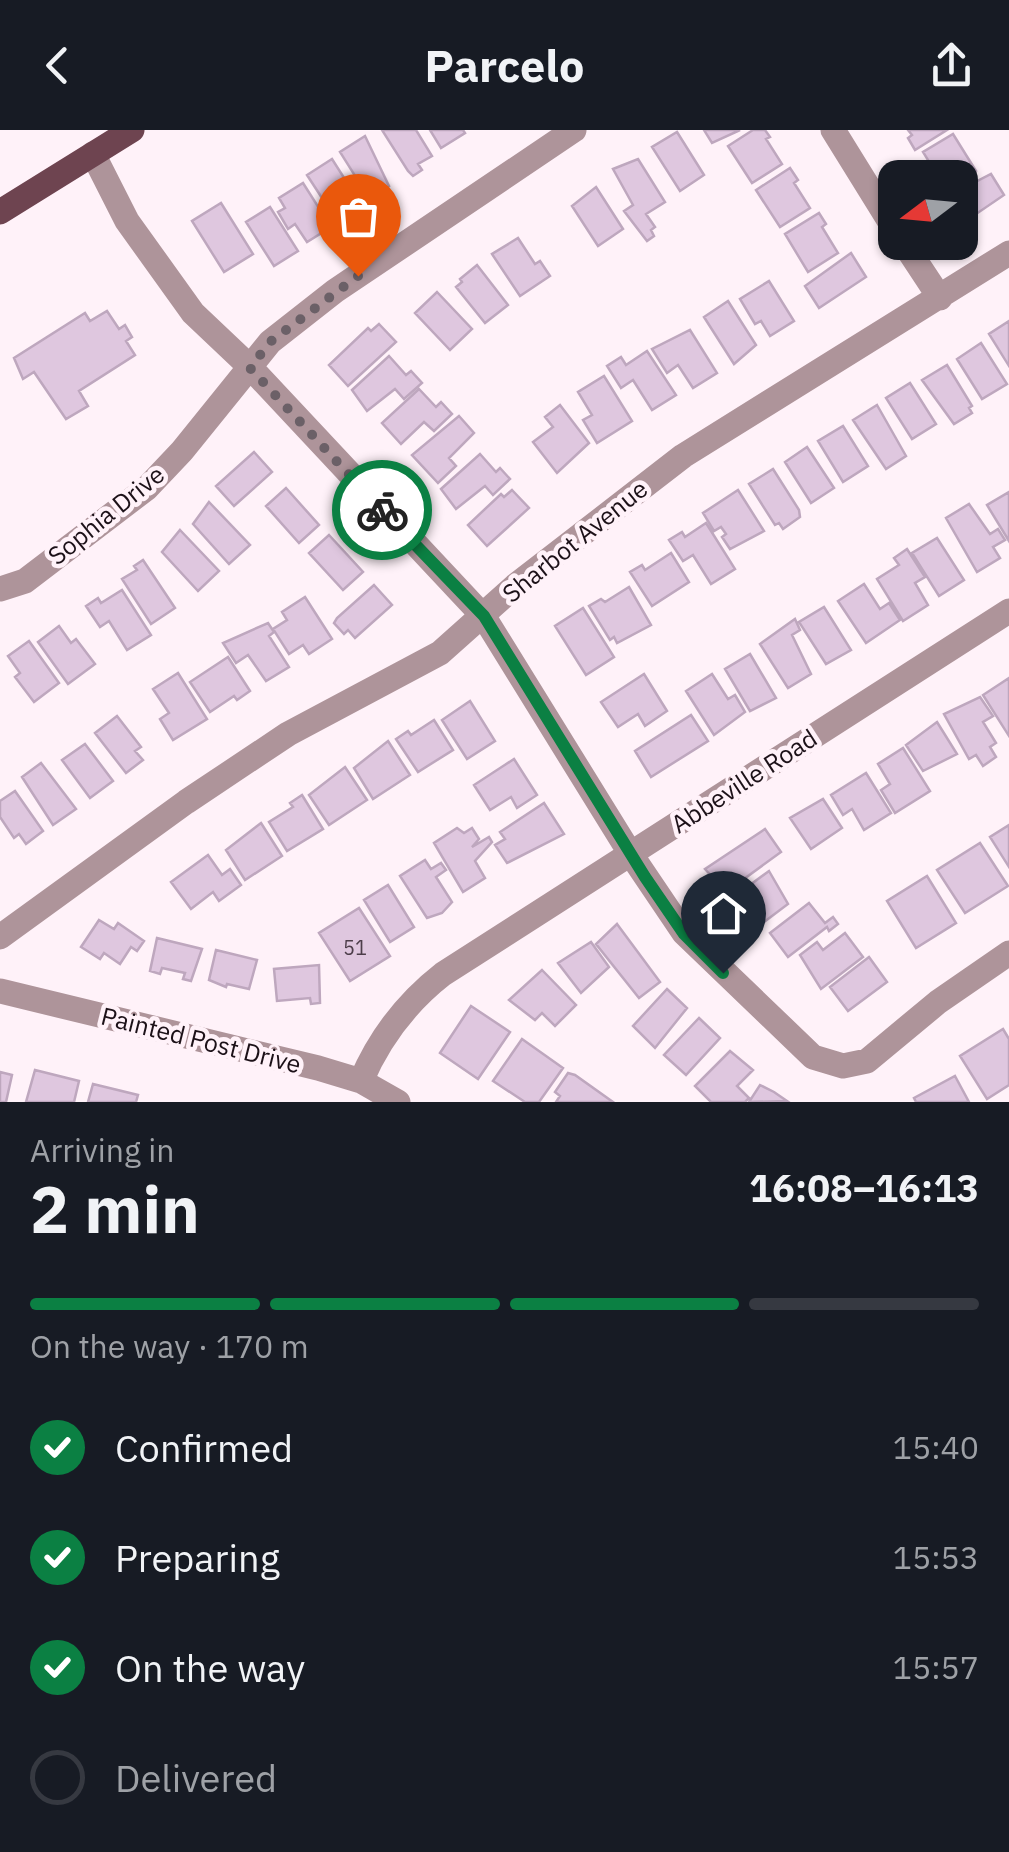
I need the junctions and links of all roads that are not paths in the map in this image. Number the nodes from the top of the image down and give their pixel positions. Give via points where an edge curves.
1 (132, 130) edge
2 (574, 130) edge
3 (833, 130) edge
4 (93, 154) junction
5 (878, 203) edge
6 (0, 212) edge
7 (1009, 253) edge
8 (915, 260) edge
9 (940, 298) junction
10 (250, 368) junction
11 (0, 590) edge
12 (1009, 611) edge
13 (484, 616) junction
14 (630, 853) junction
15 (0, 938) edge
16 (1009, 952) edge
17 (0, 991) edge
18 (361, 1081) junction
19 (398, 1102) edge

1 - 4 main road
2 - 10 street, Sophia Drive via 335,291 270,342
3 - 5 street
4 - 6 main road
4 - 10 street via 163,275
7 - 9 street, Sharbot Avenue
8 - 9 street
9 - 13 street, Sharbot Avenue via 683,456
10 - 11 street, Sophia Drive via 147,488 25,582
10 - 13 street
12 - 14 street, Abbeville Road
13 - 14 street
13 - 15 street, Sharbot Avenue via 440,653 273,744
14 - 16 street via 698,950 804,1050 832,1065 867,1062
14 - 18 street, Abbeville Road via 423,989 374,1050
17 - 18 street, Painted Post Drive
18 - 19 street, Painted Post Drive

